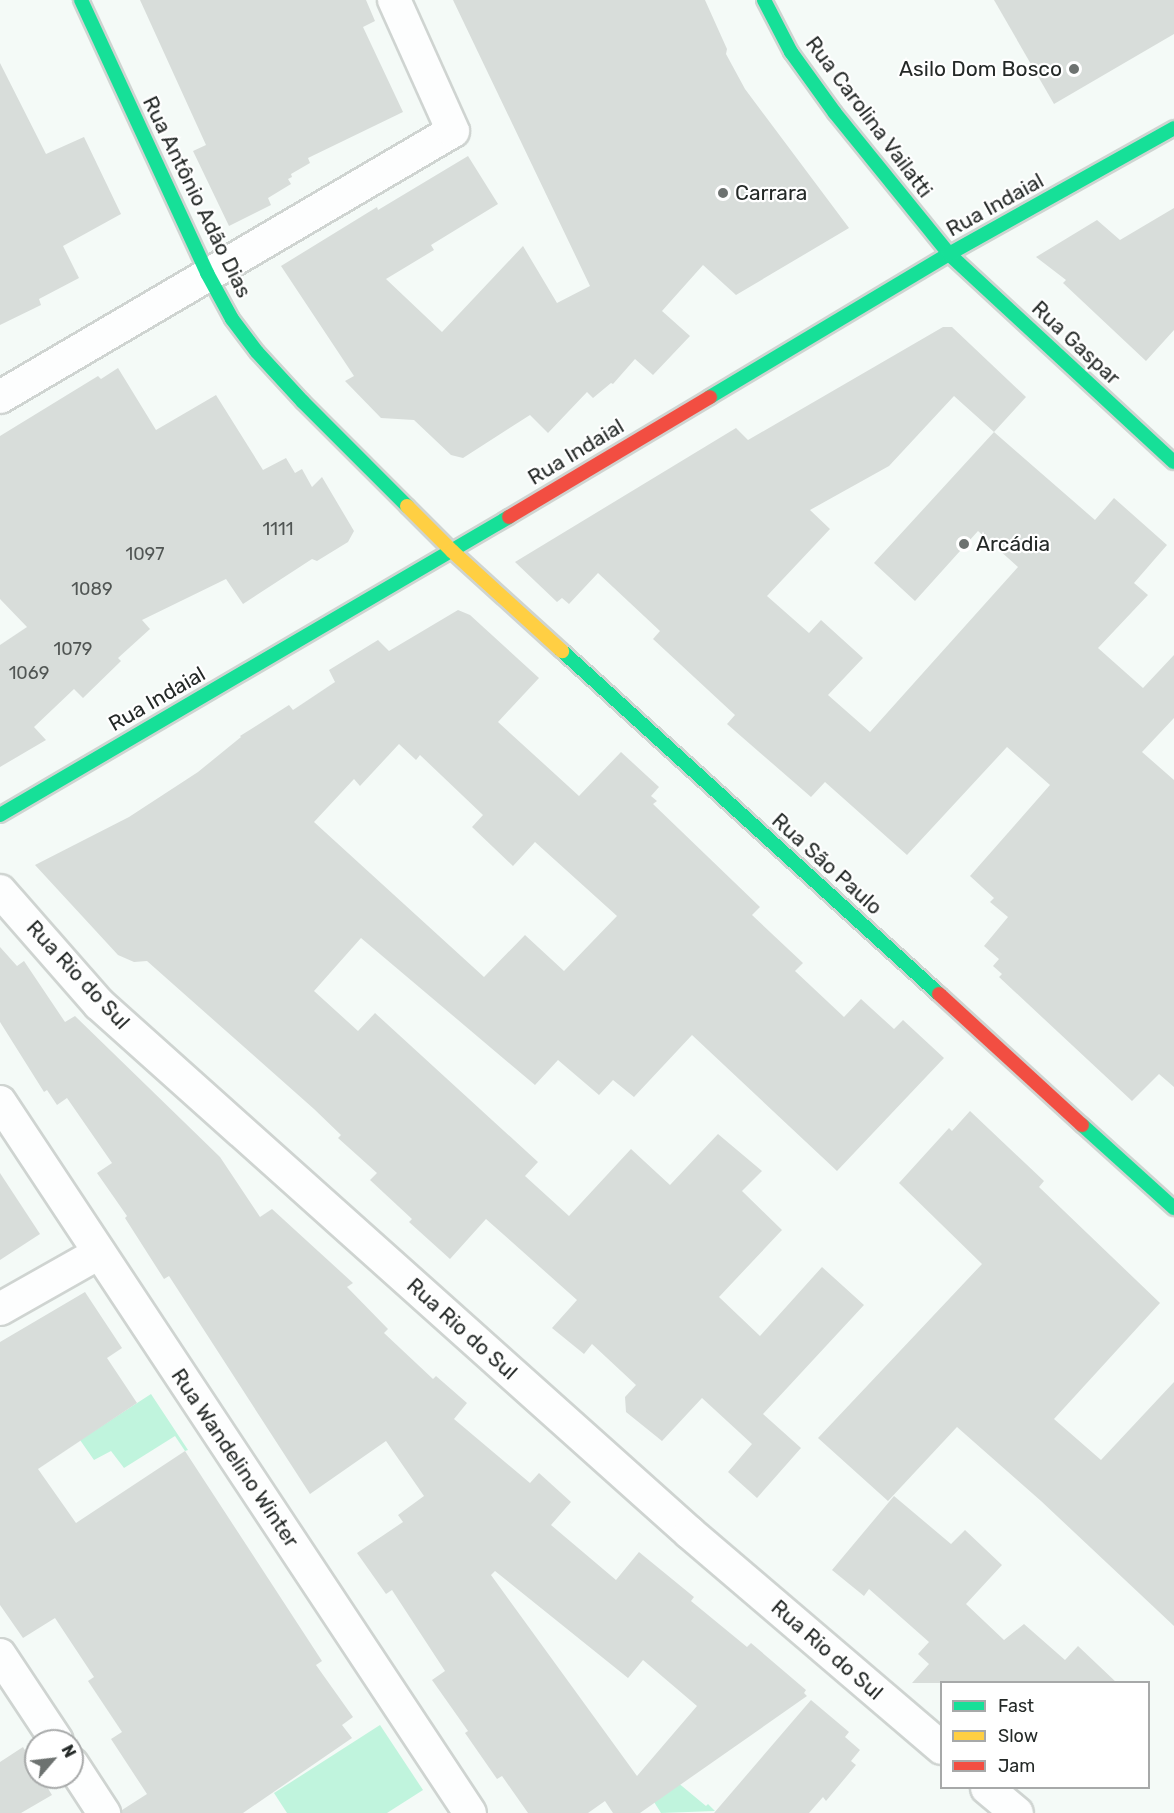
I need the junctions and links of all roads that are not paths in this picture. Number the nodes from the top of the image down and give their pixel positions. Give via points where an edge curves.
1 (81, 0) edge
2 (394, 0) edge
3 (764, 0) edge
4 (1174, 128) edge
5 (949, 254) junction
6 (207, 273) junction
7 (0, 397) edge
8 (1174, 462) edge
9 (452, 551) junction
10 (0, 815) edge
11 (0, 891) edge
12 (0, 1102) edge
13 (1174, 1208) edge
14 (99, 1252) junction
15 (0, 1310) edge
16 (0, 1655) edge
17 (49, 1729) edge
18 (940, 1746) edge
19 (84, 1785) edge
20 (988, 1789) edge
21 (100, 1812) edge
22 (470, 1813) edge
23 (1017, 1813) edge

1 - 6 main road, Rua Antônio Adão Dias
2 - 6 street via 453,131
3 - 5 main road, Rua Carolina Vailatti via 791,52 835,113
4 - 5 main road, Rua Indaial
5 - 8 main road, Rua Gaspar
5 - 9 main road, Rua Indaial
6 - 7 street
6 - 9 main road, Rua Antônio Adão Dias via 232,319 257,352
9 - 10 main road, Rua Indaial
9 - 13 main road, Rua São Paulo
11 - 18 street, Rua Rio do Sul via 99,1004 690,1533
12 - 14 street, Rua Wandelino Winter
14 - 15 street
14 - 22 street, Rua Wandelino Winter
16 - 17 street
19 - 21 street
20 - 23 street

